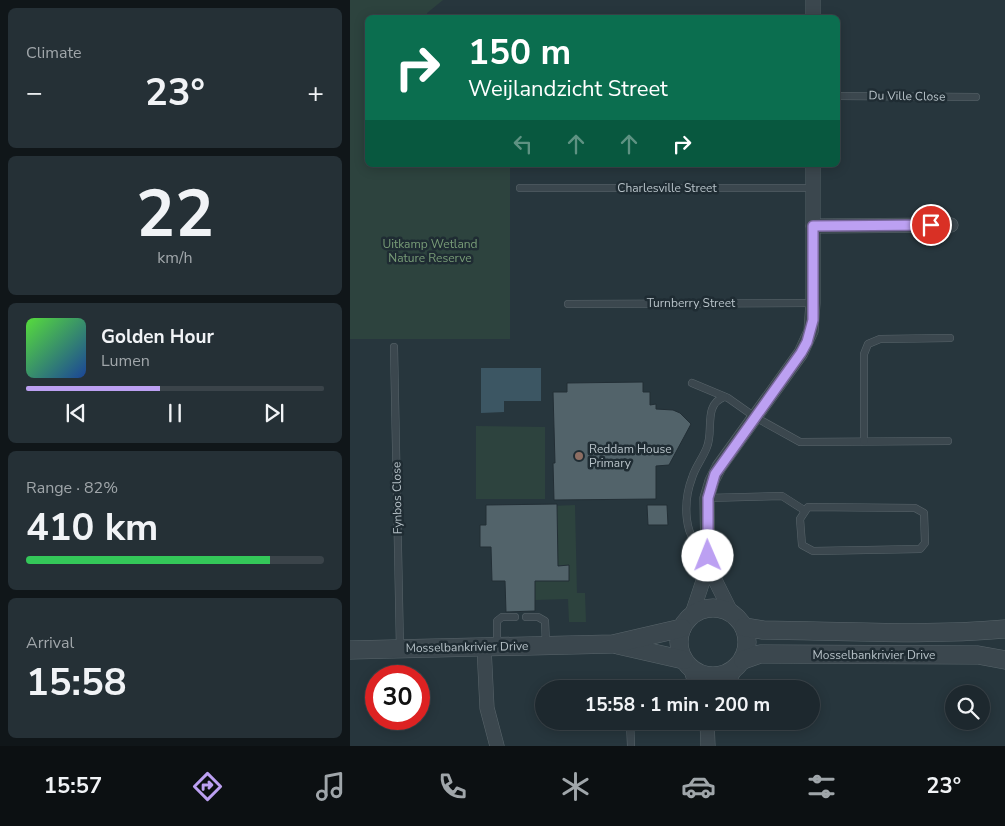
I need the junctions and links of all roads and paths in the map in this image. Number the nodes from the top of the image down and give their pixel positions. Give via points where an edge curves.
1 (813, 0) edge
2 (813, 15) edge
3 (840, 96) edge
4 (976, 97) dead end
5 (813, 167) edge
6 (520, 188) dead end
7 (813, 188) junction
8 (951, 225) dead end
9 (813, 226) junction
10 (813, 303) junction
11 (568, 304) dead end
12 (950, 338) dead end
13 (394, 347) dead end
14 (692, 383) dead end
15 (724, 397) junction
16 (755, 417) junction
17 (864, 441) junction
18 (948, 441) dead end
19 (708, 498) junction
20 (804, 510) junction
21 (708, 550) junction
22 (708, 566) junction
23 (731, 612) junction
24 (515, 617) dead end
25 (526, 617) dead end
26 (687, 621) junction
27 (744, 627) junction
28 (1005, 629) edge
29 (613, 644) junction
30 (546, 646) junction
31 (491, 647) junction
32 (400, 649) junction
33 (350, 650) edge
34 (1005, 660) edge
35 (687, 663) junction
36 (739, 664) junction
37 (694, 680) edge
38 (729, 680) edge
39 (630, 730) edge
40 (709, 730) edge
41 (497, 746) edge
42 (631, 746) edge
43 (708, 746) edge

1 - 2 street
3 - 4 lane, Du Ville Close
5 - 7 street
6 - 7 lane, Charlesville Street
7 - 9 street
8 - 9 street
9 - 10 street
10 - 11 lane, Turnberry Street
10 - 16 street via 812,326 807,342
12 - 17 lane via 880,339 868,344 864,354
13 - 32 lane, Fynbos Close
14 - 15 lane
15 - 16 lane
15 - 21 lane via 712,407 709,440 691,480 687,501 691,536 697,545
16 - 17 lane via 794,440
16 - 19 street via 719,467
17 - 18 lane
19 - 20 lane via 782,496
19 - 21 street
20 - 20 lane via 808,507 915,508 924,513 925,543 920,549 813,550 802,545 800,519
21 - 22 street
22 - 23 street
22 - 26 street
23 - 26 street via 712,608
23 - 27 street
24 - 31 lane via 502,617 497,621
25 - 30 lane via 538,616 545,620
26 - 29 street, Mosselbankrivier Drive
26 - 35 street via 679,641
27 - 28 street, Mosselbankrivier Drive via 886,632
27 - 36 street via 748,638 747,650
29 - 30 street, Mosselbankrivier Drive
29 - 35 street, Mosselbankrivier Drive
30 - 31 street, Mosselbankrivier Drive
31 - 32 street, Mosselbankrivier Drive
31 - 41 street via 487,708
32 - 33 street, Mosselbankrivier Drive
34 - 36 street, Mosselbankrivier Drive via 978,655 760,654
35 - 36 street via 705,676 716,676
35 - 37 street
36 - 38 street
39 - 42 lane
40 - 43 street

